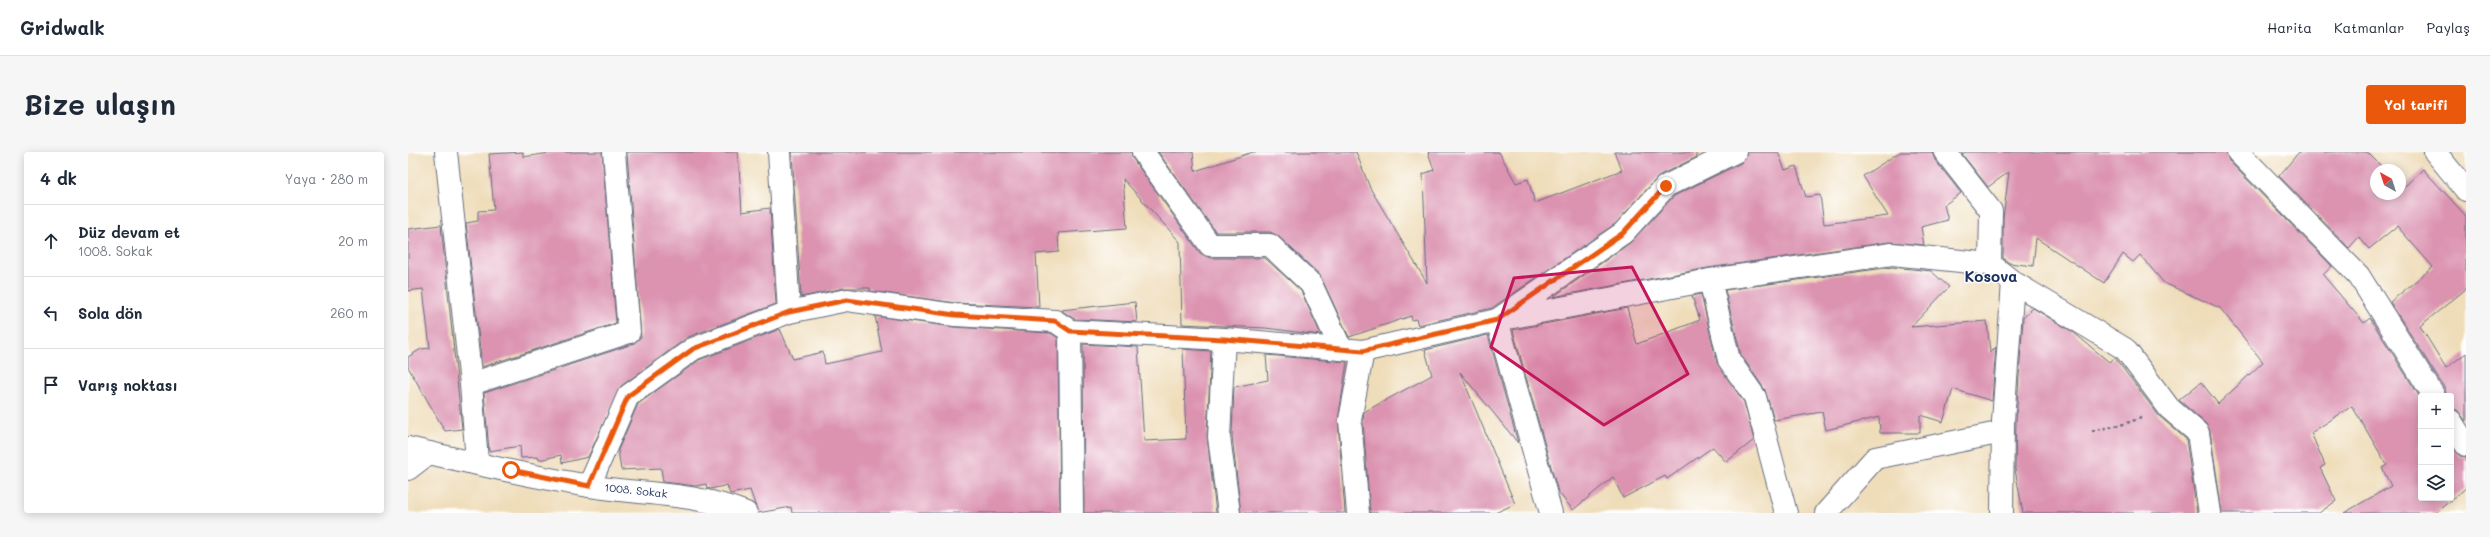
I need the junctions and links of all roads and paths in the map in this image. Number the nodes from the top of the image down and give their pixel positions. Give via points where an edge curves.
1 (446, 152) edge
2 (614, 152) edge
3 (779, 152) edge
4 (1143, 152) edge
5 (1736, 152) edge
6 (1945, 152) edge
7 (2238, 152) edge
8 (2436, 152) edge
9 (2466, 190) edge
10 (1990, 264) junction
11 (1710, 280) junction
12 (2013, 282) junction
13 (789, 312) junction
14 (1497, 320) junction
15 (1070, 331) junction
16 (1224, 339) junction
17 (1341, 349) junction
18 (1363, 351) junction
19 (471, 384) junction
20 (2432, 393) edge
21 (2169, 408) junction
22 (2454, 426) edge
23 (2092, 431) dead end
24 (2003, 432) junction
25 (2466, 446) edge
26 (408, 448) edge
27 (429, 453) junction
28 (477, 462) junction
29 (408, 469) edge
30 (589, 486) junction
31 (689, 504) edge
32 (746, 513) edge
33 (1072, 513) edge
34 (1229, 513) edge
35 (1358, 513) edge
36 (1551, 513) edge
37 (1786, 513) edge
38 (1826, 513) edge
39 (2002, 513) edge
40 (2210, 513) edge

1 - 19 street
2 - 19 street via 629,332
3 - 13 street
4 - 17 street via 1210,245 1270,245 1311,284
5 - 14 street via 1666,186 1623,233
6 - 10 street via 1991,211
7 - 20 street via 2359,276
8 - 9 street
10 - 11 street via 1892,254
10 - 12 street
11 - 14 street
11 - 37 street via 1729,360 1755,397
12 - 21 street via 2125,349
12 - 24 street
13 - 15 street via 847,300 955,315 1055,321
13 - 30 street via 693,349 628,396
14 - 18 street
14 - 36 street
15 - 16 street
15 - 33 street
16 - 17 street
16 - 34 street via 1219,437
17 - 18 street
18 - 35 street via 1350,420
19 - 28 street
21 - 23 path via 2124,424
21 - 40 street via 2198,433
22 - 25 street
24 - 38 street via 1875,458
24 - 39 street
26 - 27 street, 1008. Sokak
27 - 28 street, 1008. Sokak
27 - 29 street
28 - 30 street, 1008. Sokak
30 - 31 street, 1008. Sokak
31 - 32 street, 1008. Sokak via 729,506

